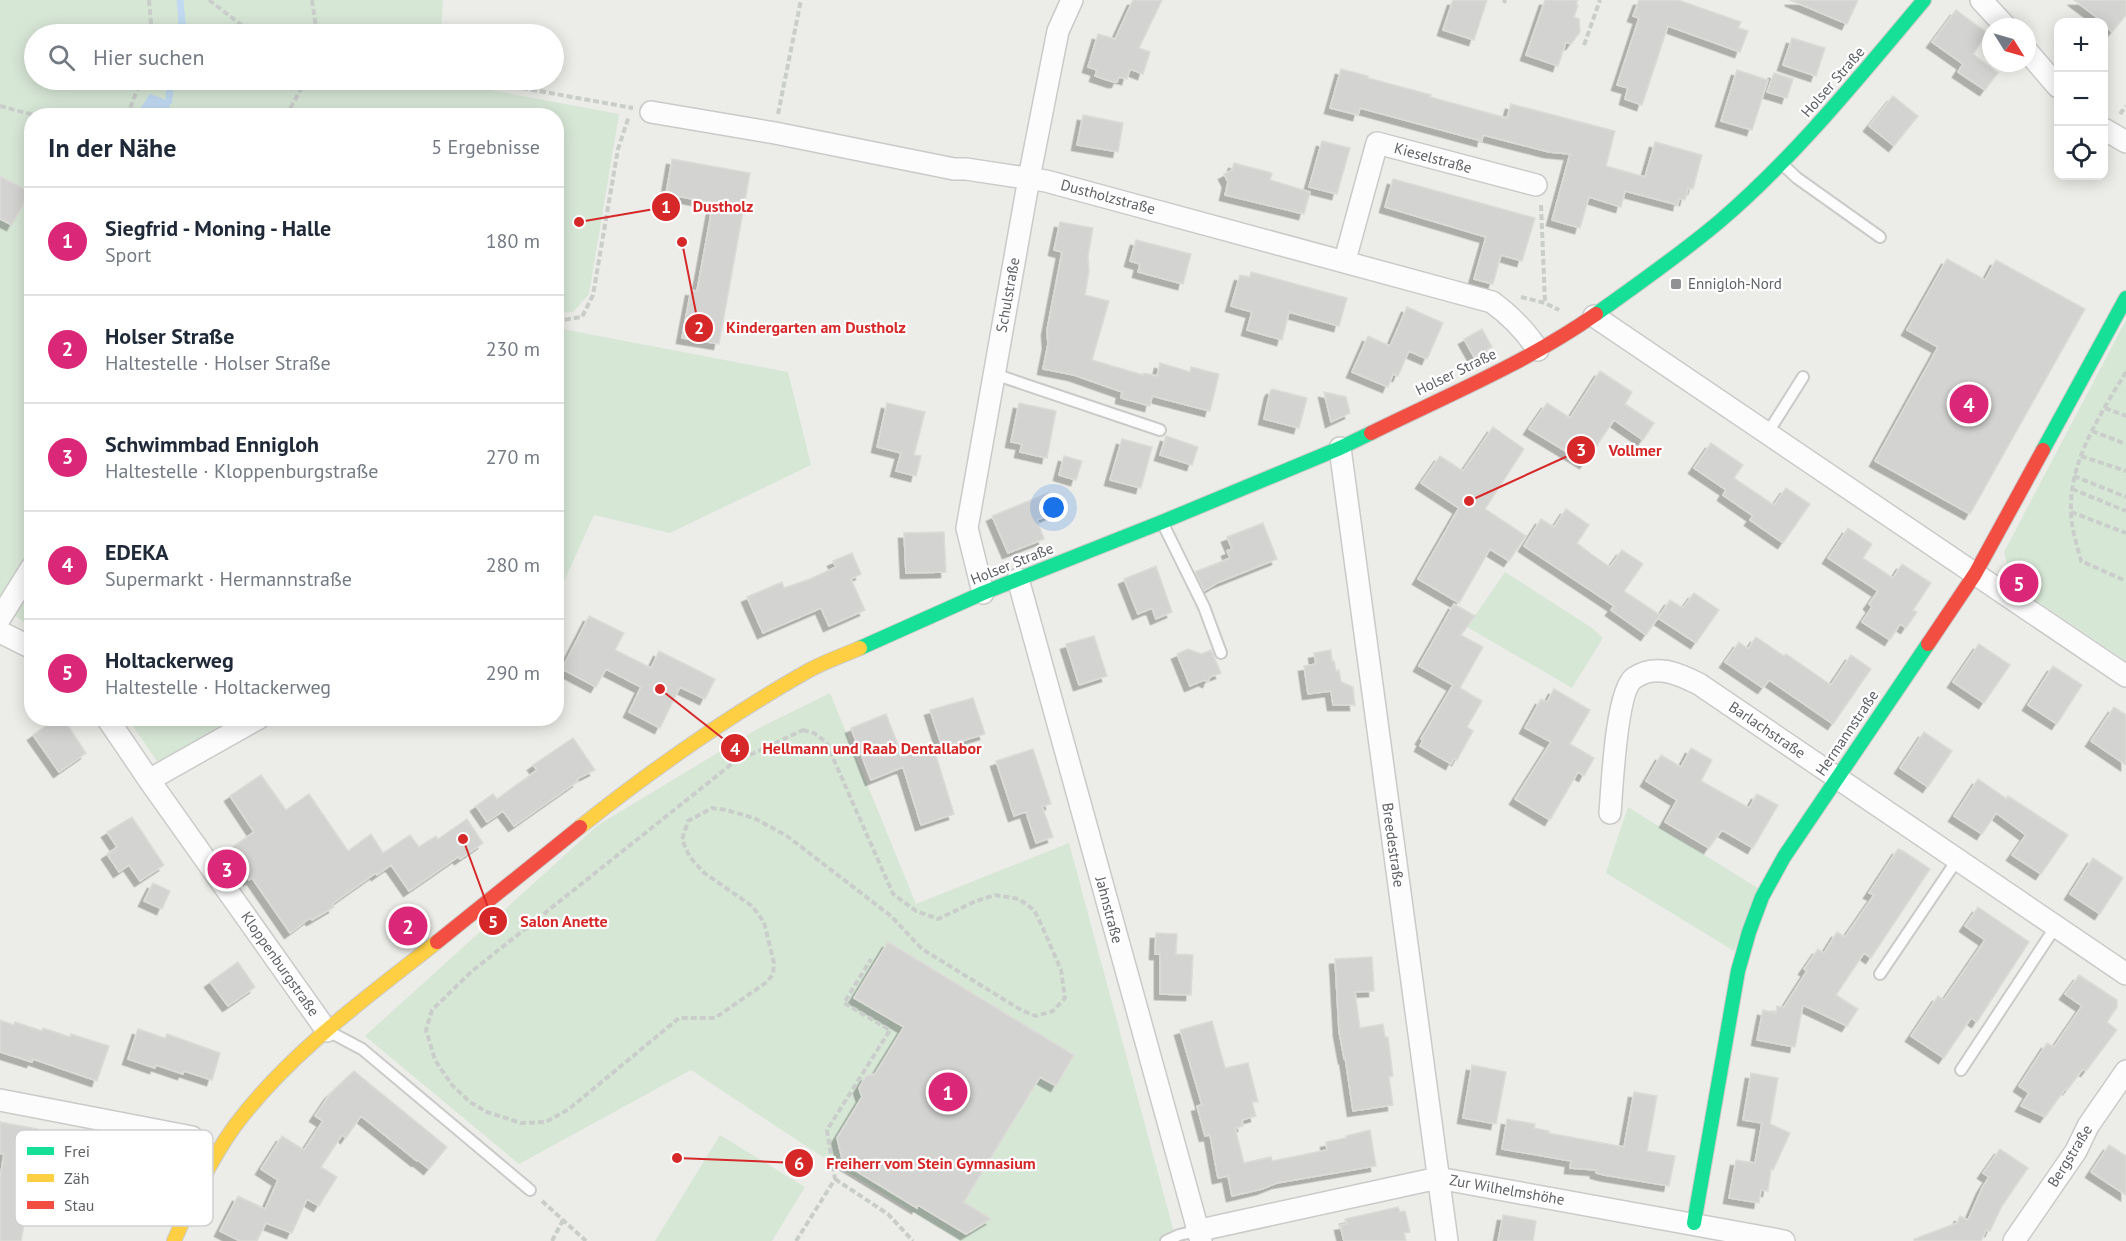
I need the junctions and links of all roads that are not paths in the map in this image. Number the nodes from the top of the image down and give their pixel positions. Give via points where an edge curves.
1 (1072, 0) edge
2 (1924, 0) edge
3 (1981, 0) edge
4 (1998, 18) edge
5 (2036, 61) edge
6 (2054, 82) edge
7 (641, 110) road end
8 (2108, 132) edge
9 (2126, 142) edge
10 (1781, 164) junction
11 (1029, 178) junction
12 (1536, 184) road end
13 (1880, 237) dead end
14 (1345, 260) junction
15 (2126, 298) edge
16 (1594, 316) junction
17 (1538, 350) junction
18 (994, 374) junction
19 (1803, 377) dead end
20 (1160, 430) dead end
21 (1767, 434) junction
22 (1340, 448) junction
23 (1162, 522) junction
24 (1975, 574) junction
25 (1018, 579) junction
26 (24, 580) edge
27 (984, 593) junction
28 (0, 618) edge
29 (0, 632) edge
30 (24, 644) edge
31 (1221, 653) dead end
32 (2126, 676) edge
33 (112, 726) edge
34 (245, 726) edge
35 (1837, 777) junction
36 (149, 780) junction
37 (1610, 813) dead end
38 (1957, 860) junction
39 (2056, 926) junction
40 (1880, 974) dead end
41 (2126, 974) edge
42 (327, 1030) junction
43 (1961, 1070) dead end
44 (2126, 1071) edge
45 (0, 1100) edge
46 (156, 1130) edge
47 (213, 1160) edge
48 (1438, 1178) junction
49 (530, 1190) road end
50 (1694, 1224) junction
51 (181, 1226) edge
52 (1199, 1236) edge
53 (174, 1241) edge
54 (1166, 1241) edge
55 (1447, 1241) edge
56 (1784, 1241) edge
57 (2014, 1241) edge

1 - 11 street, Schulstraße via 1058,31
2 - 10 main road, Holser Straße
3 - 4 street
5 - 6 street
7 - 11 street, Dustholzstraße via 954,169
8 - 9 street
10 - 13 lane
10 - 16 main road, Holser Straße via 1715,226
11 - 14 street, Dustholzstraße
11 - 18 street, Schulstraße
12 - 14 street, Kieselstraße via 1377,143
14 - 17 street, Dustholzstraße via 1492,302 1526,331
15 - 24 main road, Hermannstraße
16 - 17 main road, Holser Straße
16 - 21 street
17 - 22 main road, Holser Straße
18 - 20 lane
18 - 27 street, Schulstraße via 967,528
19 - 21 lane
21 - 24 street
22 - 23 main road, Holser Straße
22 - 48 street, Breedestraße
23 - 25 main road, Holser Straße
23 - 31 lane via 1204,607
24 - 32 street
24 - 35 main road, Hermannstraße
25 - 27 main road, Holser Straße
25 - 52 street, Jahnstraße
26 - 28 street
27 - 42 main road, Holser Straße via 808,671 703,735 647,774
29 - 30 street
33 - 36 street, Kloppenburgstraße
34 - 36 street
35 - 37 street, Barlachstraße via 1699,684 1658,670 1632,679 1626,692 1620,711
35 - 38 street, Barlachstraße
35 - 50 main road, Hermannstraße via 1784,857 1762,897 1749,932 1738,971
36 - 42 street, Kloppenburgstraße
38 - 39 street, Barlachstraße
38 - 40 lane
39 - 41 street, Barlachstraße
39 - 43 lane
42 - 47 main road, Holser Straße via 273,1081
42 - 49 lane via 362,1049
44 - 57 street, Bergstraße
45 - 46 street
48 - 50 street, Zur Wilhelmshöhe
48 - 52 street, Zur Wilhelmshöhe
48 - 55 street, Breedestraße
50 - 56 street, Zur Wilhelmshöhe
51 - 53 main road, Holser Straße
52 - 54 lane via 1179,1235

